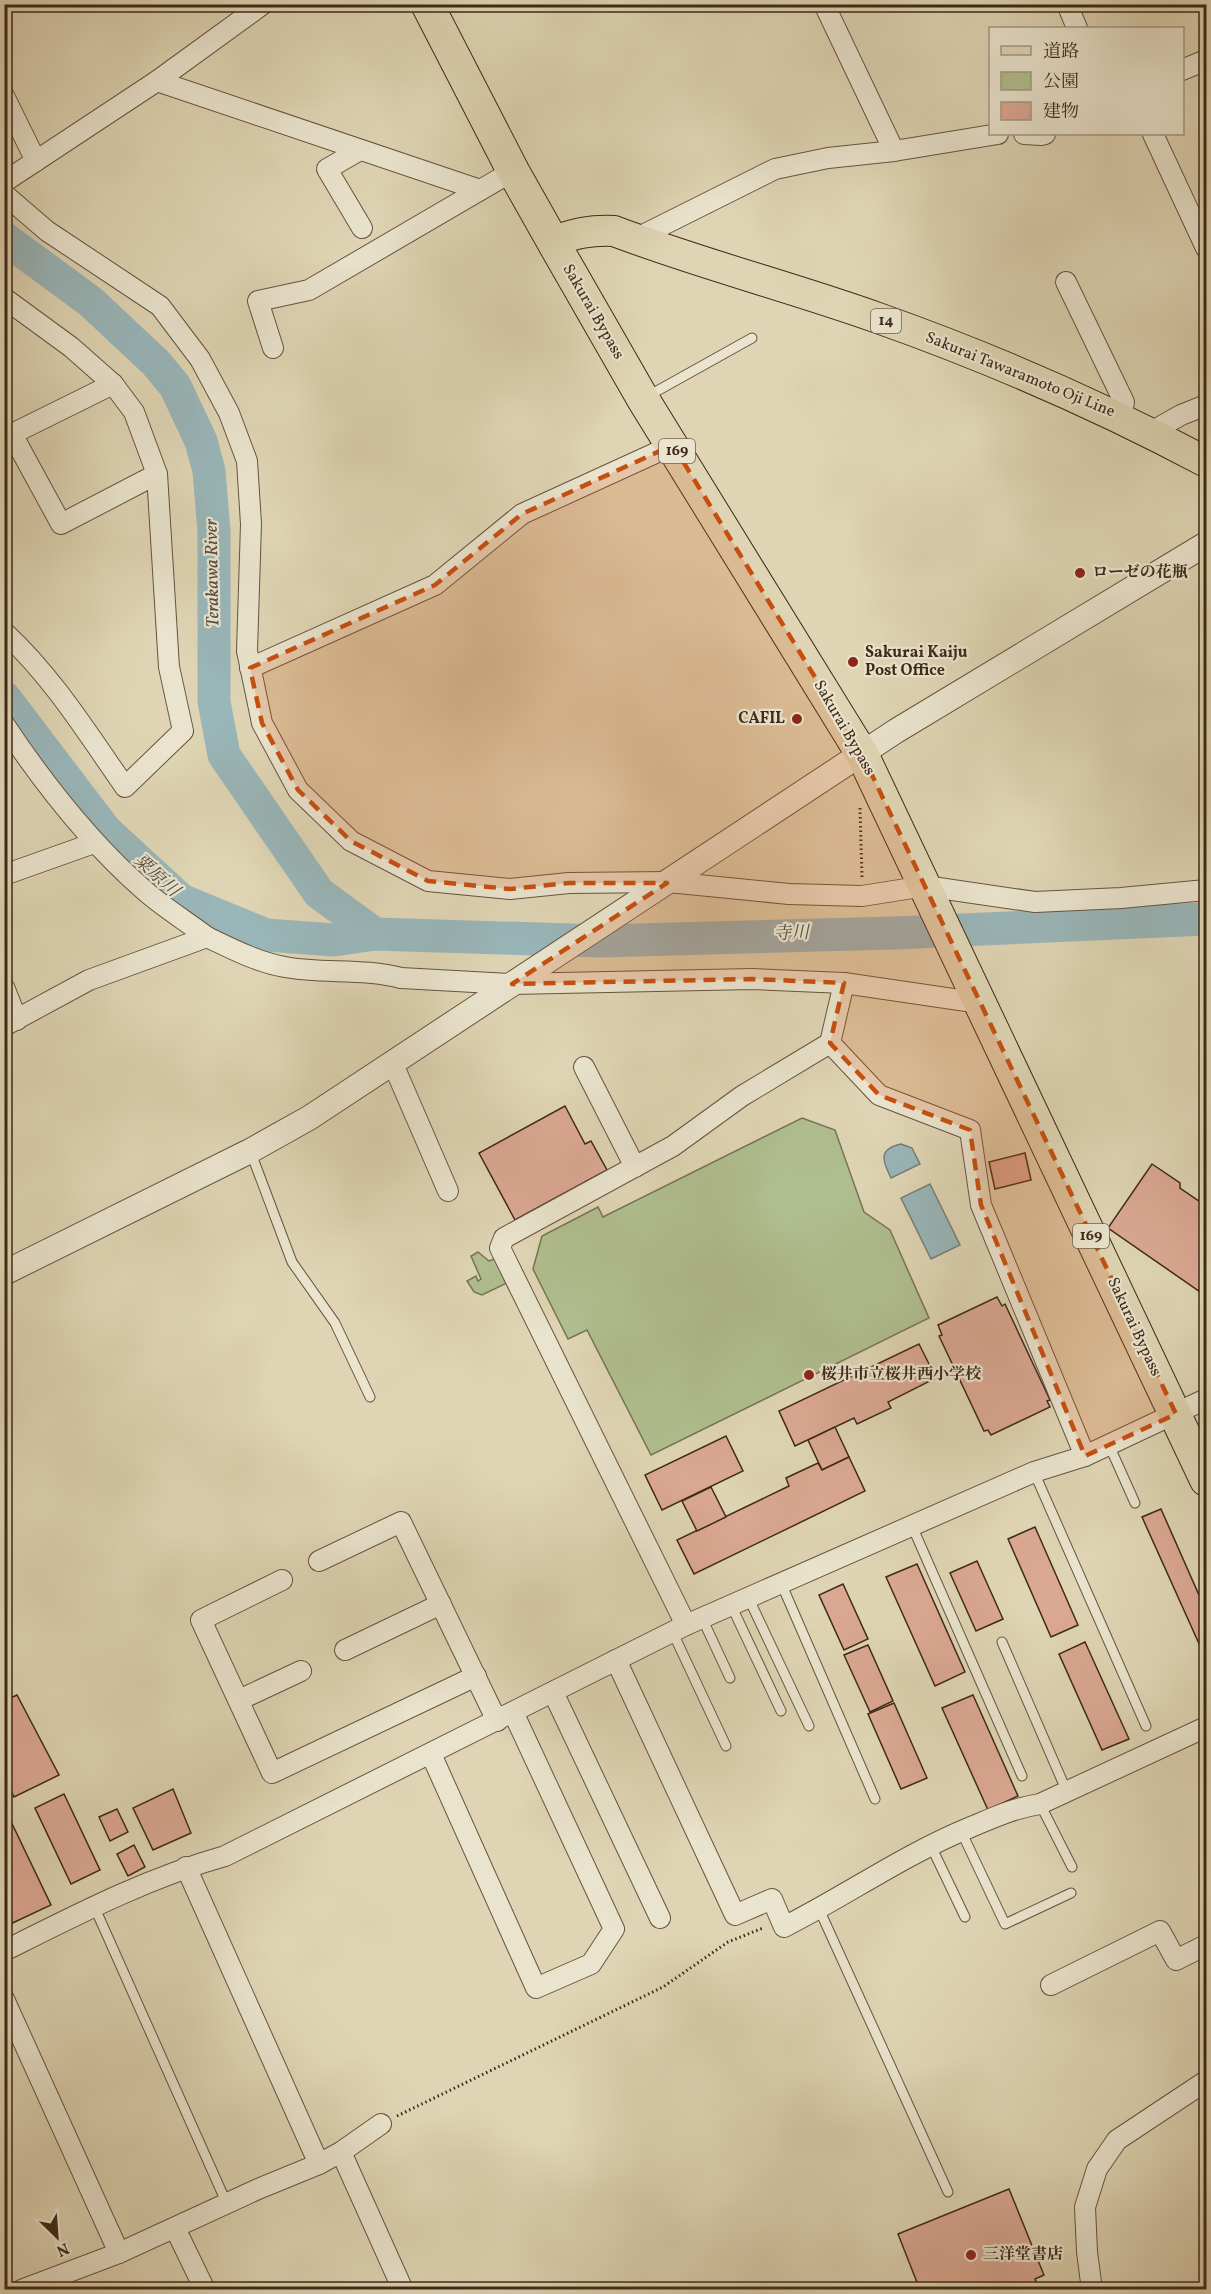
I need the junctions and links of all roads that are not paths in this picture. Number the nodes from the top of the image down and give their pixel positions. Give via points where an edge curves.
1 (263, 4) edge
2 (427, 4) edge
3 (824, 4) edge
4 (1067, 4) edge
5 (1077, 27) edge
6 (1205, 64) edge
7 (1184, 69) edge
8 (157, 81) junction
9 (4, 96) edge
10 (992, 135) edge
11 (1153, 135) edge
12 (360, 150) junction
13 (894, 151) junction
14 (36, 161) junction
15 (513, 171) junction
16 (4, 182) edge
17 (480, 190) junction
18 (4, 194) edge
19 (362, 228) dead end
20 (635, 239) junction
21 (553, 242) junction
22 (1206, 248) edge
23 (1066, 282) dead end
24 (4, 298) edge
25 (753, 338) dead end
26 (273, 348) dead end
27 (113, 384) junction
28 (644, 399) junction
29 (1206, 405) edge
30 (1121, 417) junction
31 (1151, 432) junction
32 (673, 445) junction
33 (1206, 462) edge
34 (158, 474) junction
35 (1206, 544) edge
36 (4, 632) edge
37 (250, 668) junction
38 (4, 724) edge
39 (862, 754) junction
40 (94, 843) junction
41 (4, 875) edge
42 (663, 885) junction
43 (1206, 890) edge
44 (927, 891) junction
45 (207, 937) junction
46 (516, 981) junction
47 (844, 983) junction
48 (4, 987) edge
49 (978, 997) junction
50 (11, 1023) edge
51 (830, 1043) junction
52 (393, 1064) junction
53 (584, 1066) dead end
54 (250, 1151) junction
55 (635, 1167) junction
56 (448, 1191) dead end
57 (4, 1273) edge
58 (370, 1397) dead end
59 (1206, 1399) edge
60 (1176, 1414) junction
61 (1109, 1445) junction
62 (1084, 1456) junction
63 (1034, 1472) junction
64 (1206, 1480) edge
65 (1135, 1503) dead end
66 (912, 1526) junction
67 (319, 1561) dead end
68 (282, 1580) dead end
69 (781, 1583) junction
70 (740, 1601) junction
71 (441, 1604) junction
72 (687, 1625) junction
73 (1002, 1642) dead end
74 (345, 1650) dead end
75 (616, 1660) junction
76 (301, 1671) dead end
77 (476, 1676) junction
78 (730, 1678) dead end
79 (553, 1692) junction
80 (239, 1700) junction
81 (781, 1711) dead end
82 (505, 1717) junction
83 (809, 1726) dead end
84 (1146, 1726) dead end
85 (1206, 1727) edge
86 (726, 1746) dead end
87 (431, 1754) junction
88 (1022, 1776) dead end
89 (1068, 1792) junction
90 (875, 1798) dead end
91 (1040, 1804) junction
92 (961, 1831) junction
93 (930, 1844) junction
94 (186, 1867) junction
95 (1072, 1867) dead end
96 (1071, 1893) dead end
97 (94, 1906) junction
98 (819, 1909) junction
99 (965, 1917) dead end
100 (660, 1918) dead end
101 (1206, 1945) edge
102 (4, 1951) edge
103 (1051, 1985) dead end
104 (4, 1999) edge
105 (1206, 2081) edge
106 (381, 2124) road end
107 (341, 2152) junction
108 (319, 2163) junction
109 (948, 2192) dead end
110 (227, 2204) junction
111 (175, 2228) junction
112 (119, 2253) junction
113 (21, 2289) edge
114 (205, 2289) edge
115 (403, 2289) edge
116 (1092, 2289) edge

1 - 8 street
2 - 15 highway, Sakurai Bypass / 169
3 - 13 street
4 - 5 street
6 - 7 street
8 - 12 street
8 - 14 street
9 - 14 street
10 - 13 street
11 - 22 street
12 - 17 street
12 - 19 street via 327,169
13 - 20 street via 775,169
14 - 16 street
15 - 17 street
15 - 21 highway, Sakurai Bypass / 169
17 - 26 street via 309,290 258,301
18 - 37 street via 46,231 160,306 200,359 229,413 247,461 251,524 247,651
20 - 21 main road, Sakurai Tawaramoto Oji Line / 14 via 614,231 592,230
20 - 30 main road, Sakurai Tawaramoto Oji Line / 14 via 879,318
21 - 28 highway, Sakurai Bypass / 169
23 - 30 street via 1124,402
24 - 27 street via 71,347
25 - 28 lane
27 - 34 street via 134,412
27 - 34 street via 12,434 62,524
28 - 32 highway, Sakurai Bypass / 169
29 - 31 street
30 - 31 main road, Sakurai Tawaramoto Oji Line / 14
31 - 33 main road, Sakurai Tawaramoto Oji Line / 14
32 - 37 street via 522,514 435,585
32 - 39 highway, Sakurai Bypass / 169
34 - 36 street via 169,667 183,731 125,787 67,704
35 - 39 street
37 - 42 street via 262,723 298,790 351,841 429,881 510,889 569,882
38 - 40 street via 32,766
39 - 42 street
39 - 44 highway, Sakurai Bypass / 169
40 - 41 street
40 - 45 street via 145,891
42 - 44 street via 862,896
42 - 46 street
43 - 44 street via 1035,902
44 - 49 highway, Sakurai Bypass / 169
45 - 46 street via 254,959 285,967 401,978
45 - 50 street via 89,980
46 - 47 street via 752,979
46 - 52 street
47 - 49 street
47 - 51 street
48 - 50 street
49 - 60 highway, Sakurai Bypass / 169
51 - 55 street
51 - 62 street via 879,1095 970,1130 981,1205
52 - 54 street
52 - 56 street
53 - 55 street
54 - 57 street
54 - 58 lane via 292,1262 335,1323
55 - 72 street via 504,1238 500,1248
59 - 60 street
60 - 61 street
60 - 64 highway, Sakurai Bypass / 169
61 - 62 street
61 - 65 lane
62 - 63 street
63 - 66 street
63 - 84 lane
66 - 69 street
66 - 88 lane
67 - 71 street via 401,1522
68 - 80 street via 201,1620
69 - 70 street
69 - 90 lane
70 - 72 street
70 - 81 lane
70 - 83 lane
71 - 74 street
71 - 77 street
72 - 75 street
72 - 78 lane
72 - 86 lane
73 - 89 lane
75 - 79 street
75 - 98 street via 735,1915 772,1899 784,1927
76 - 80 street
77 - 80 street via 272,1773
77 - 82 street
79 - 82 street
79 - 100 street
82 - 87 street
82 - 87 street via 614,1929 591,1964 536,1988
85 - 89 street
87 - 94 street via 225,1856
89 - 91 street
91 - 92 street via 1017,1808
91 - 95 lane
92 - 93 street
92 - 96 lane via 1005,1924
93 - 98 street
93 - 99 lane
94 - 97 street
94 - 108 street
97 - 102 street
97 - 110 lane
98 - 109 lane
101 - 103 street via 1176,1960 1160,1931
104 - 112 street
105 - 116 street via 1117,2140 1097,2169 1085,2207
106 - 107 street
107 - 108 street
107 - 115 street
108 - 110 street
110 - 111 street
111 - 112 street
111 - 114 street
112 - 113 street

